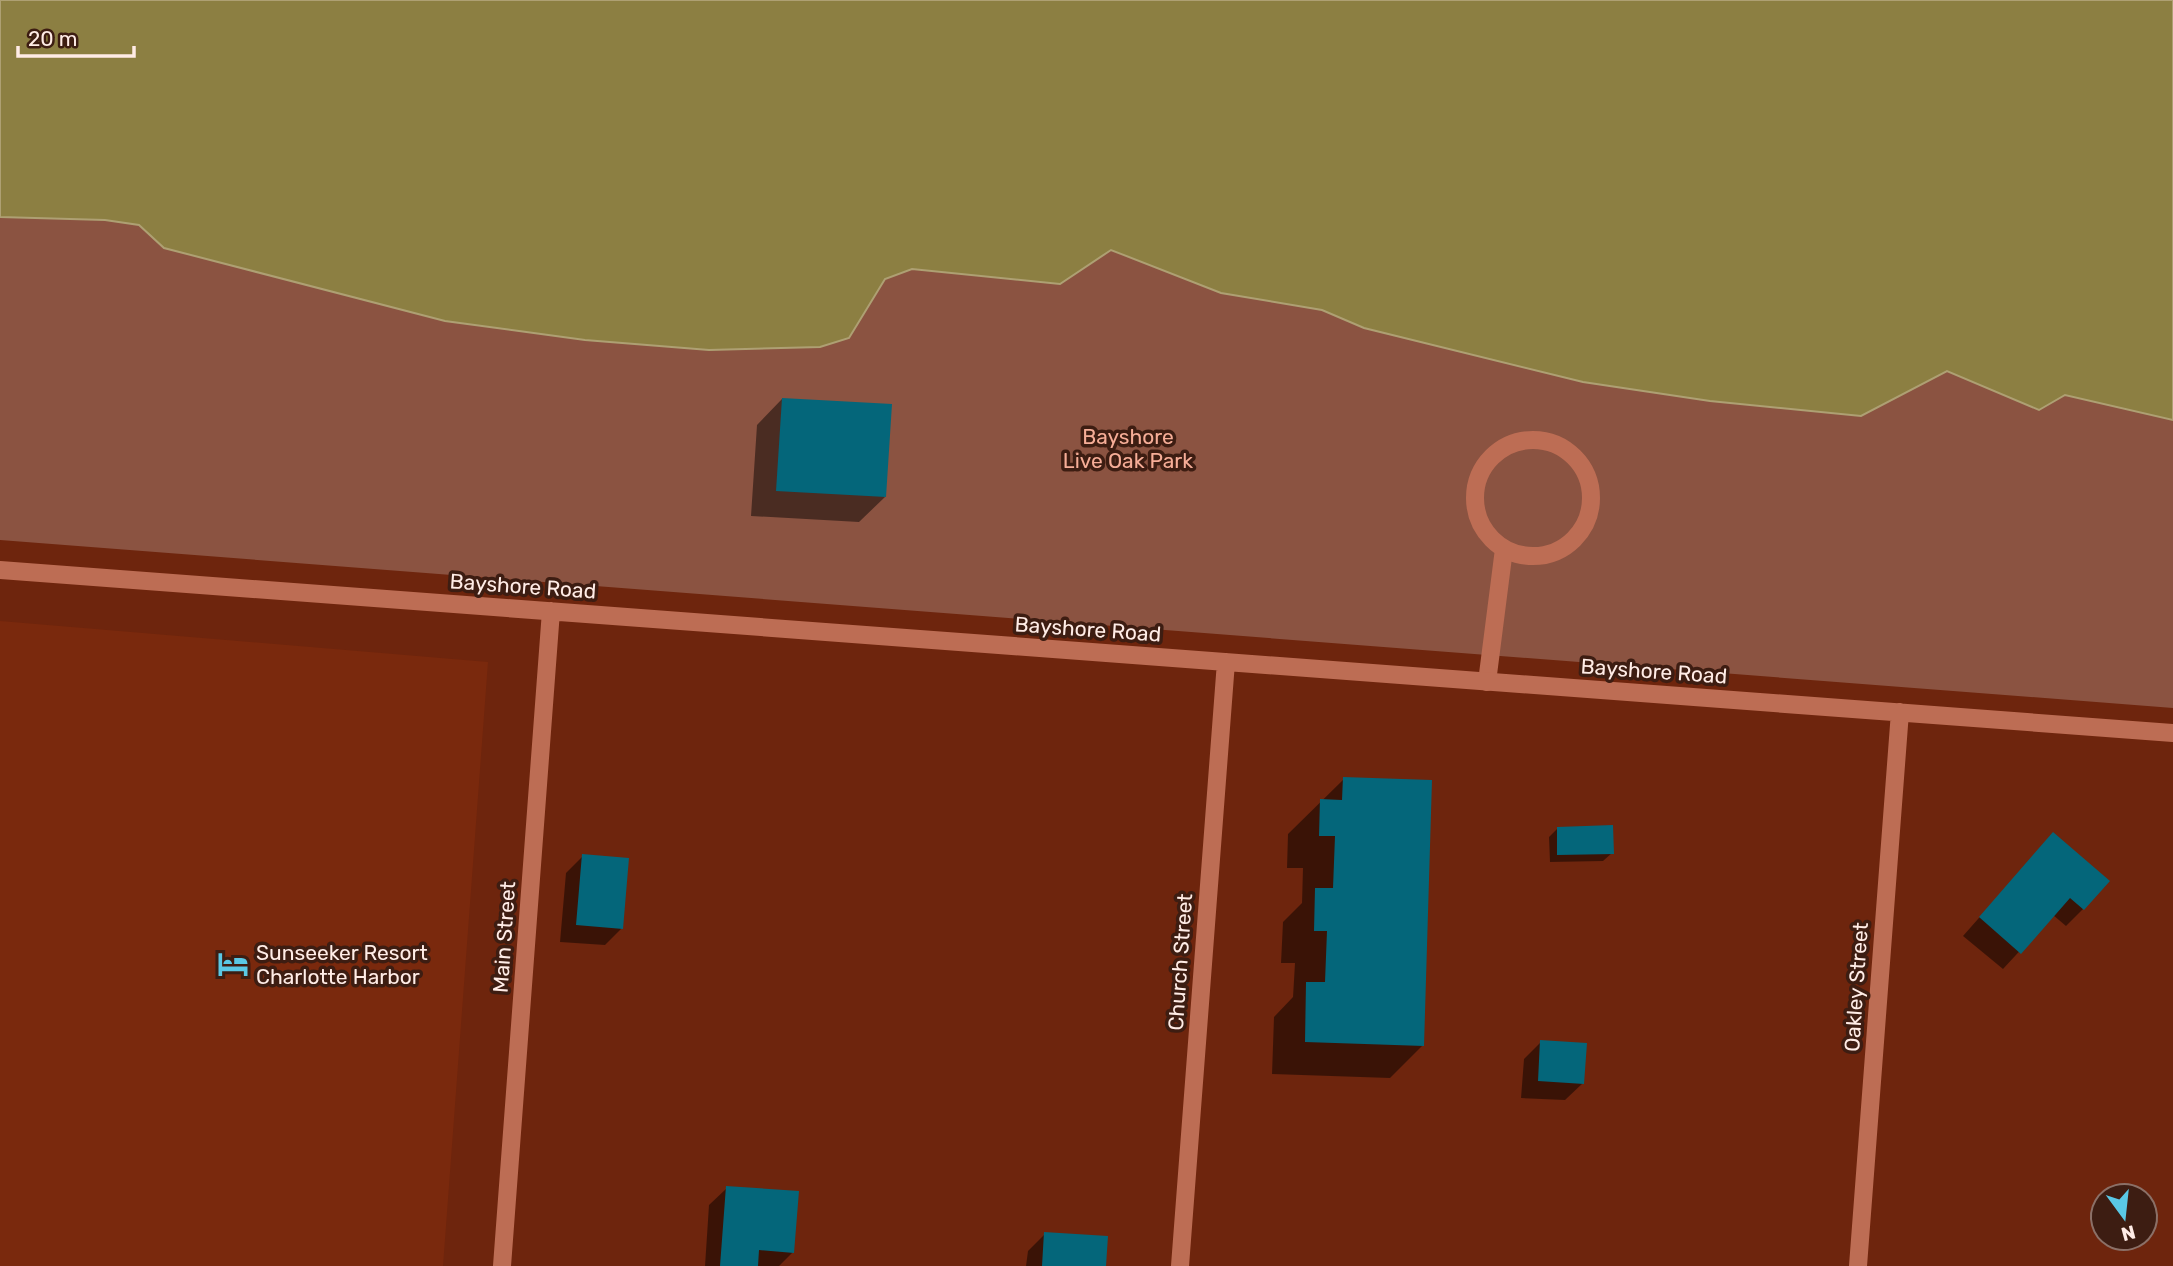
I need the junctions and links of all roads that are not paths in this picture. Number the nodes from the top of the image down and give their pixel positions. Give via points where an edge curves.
1 (1504, 549) junction
2 (0, 570) edge
3 (551, 611) junction
4 (1226, 662) junction
5 (1487, 682) junction
6 (1900, 712) junction
7 (2173, 733) edge
8 (502, 1266) edge
9 (1180, 1266) edge
10 (1858, 1266) edge

1 - 1 street via 1521,555 1548,554 1572,541 1583,528 1591,493 1577,460 1563,448 1528,440 1510,445 1496,452 1479,473 1475,504 1479,522 1489,538
1 - 5 street
2 - 3 street, Bayshore Road
3 - 4 street, Bayshore Road
3 - 8 street, Main Street
4 - 5 street, Bayshore Road
4 - 9 street, Church Street
5 - 6 street, Bayshore Road
6 - 7 street, Bayshore Road
6 - 10 street, Oakley Street

